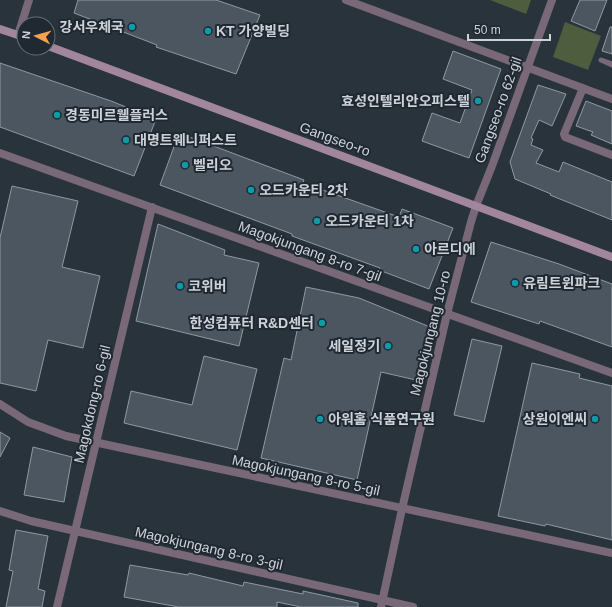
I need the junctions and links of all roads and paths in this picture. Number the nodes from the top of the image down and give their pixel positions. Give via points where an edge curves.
1 (29, 0) edge
2 (346, 0) edge
3 (552, 0) edge
4 (25, 16) edge
5 (0, 29) edge
6 (16, 34) edge
7 (56, 49) edge
8 (528, 67) junction
9 (583, 88) junction
10 (612, 99) edge
11 (0, 152) edge
12 (612, 155) edge
13 (476, 206) junction
14 (152, 207) junction
15 (612, 257) edge
16 (447, 314) junction
17 (612, 373) edge
18 (0, 404) edge
19 (96, 443) junction
20 (402, 509) junction
21 (0, 511) edge
22 (75, 531) junction
23 (612, 554) edge
24 (382, 604) edge
25 (57, 607) edge
26 (413, 607) edge

1 - 4 street
2 - 8 street
3 - 8 street, Gangseo-ro 62-gil
5 - 6 main road
7 - 13 main road, Gangseo-ro
8 - 9 street
8 - 13 street, Gangseo-ro 62-gil
9 - 10 street
9 - 12 street via 565,137
11 - 14 street, Magokjungang 8-ro 7-gil
13 - 15 main road, Gangseo-ro
13 - 16 street, Magokjungang 10-ro
14 - 16 street, Magokjungang 8-ro 7-gil
14 - 19 street, Magokdong-ro 6-gil
16 - 17 street, Magokjungang 8-ro 7-gil
16 - 20 street, Magokjungang 10-ro
18 - 19 street, Magokjungang 8-ro 5-gil via 28,422 66,436
19 - 20 street, Magokjungang 8-ro 5-gil
19 - 22 street, Magokdong-ro 6-gil
20 - 23 street, Magokjungang 8-ro 5-gil
20 - 24 street, Magokjungang 10-ro
21 - 22 street, Magokjungang 8-ro 3-gil via 31,522
22 - 24 street, Magokjungang 8-ro 3-gil
22 - 25 street, Magokdong-ro 6-gil
24 - 26 street, Magokjungang 8-ro 3-gil

